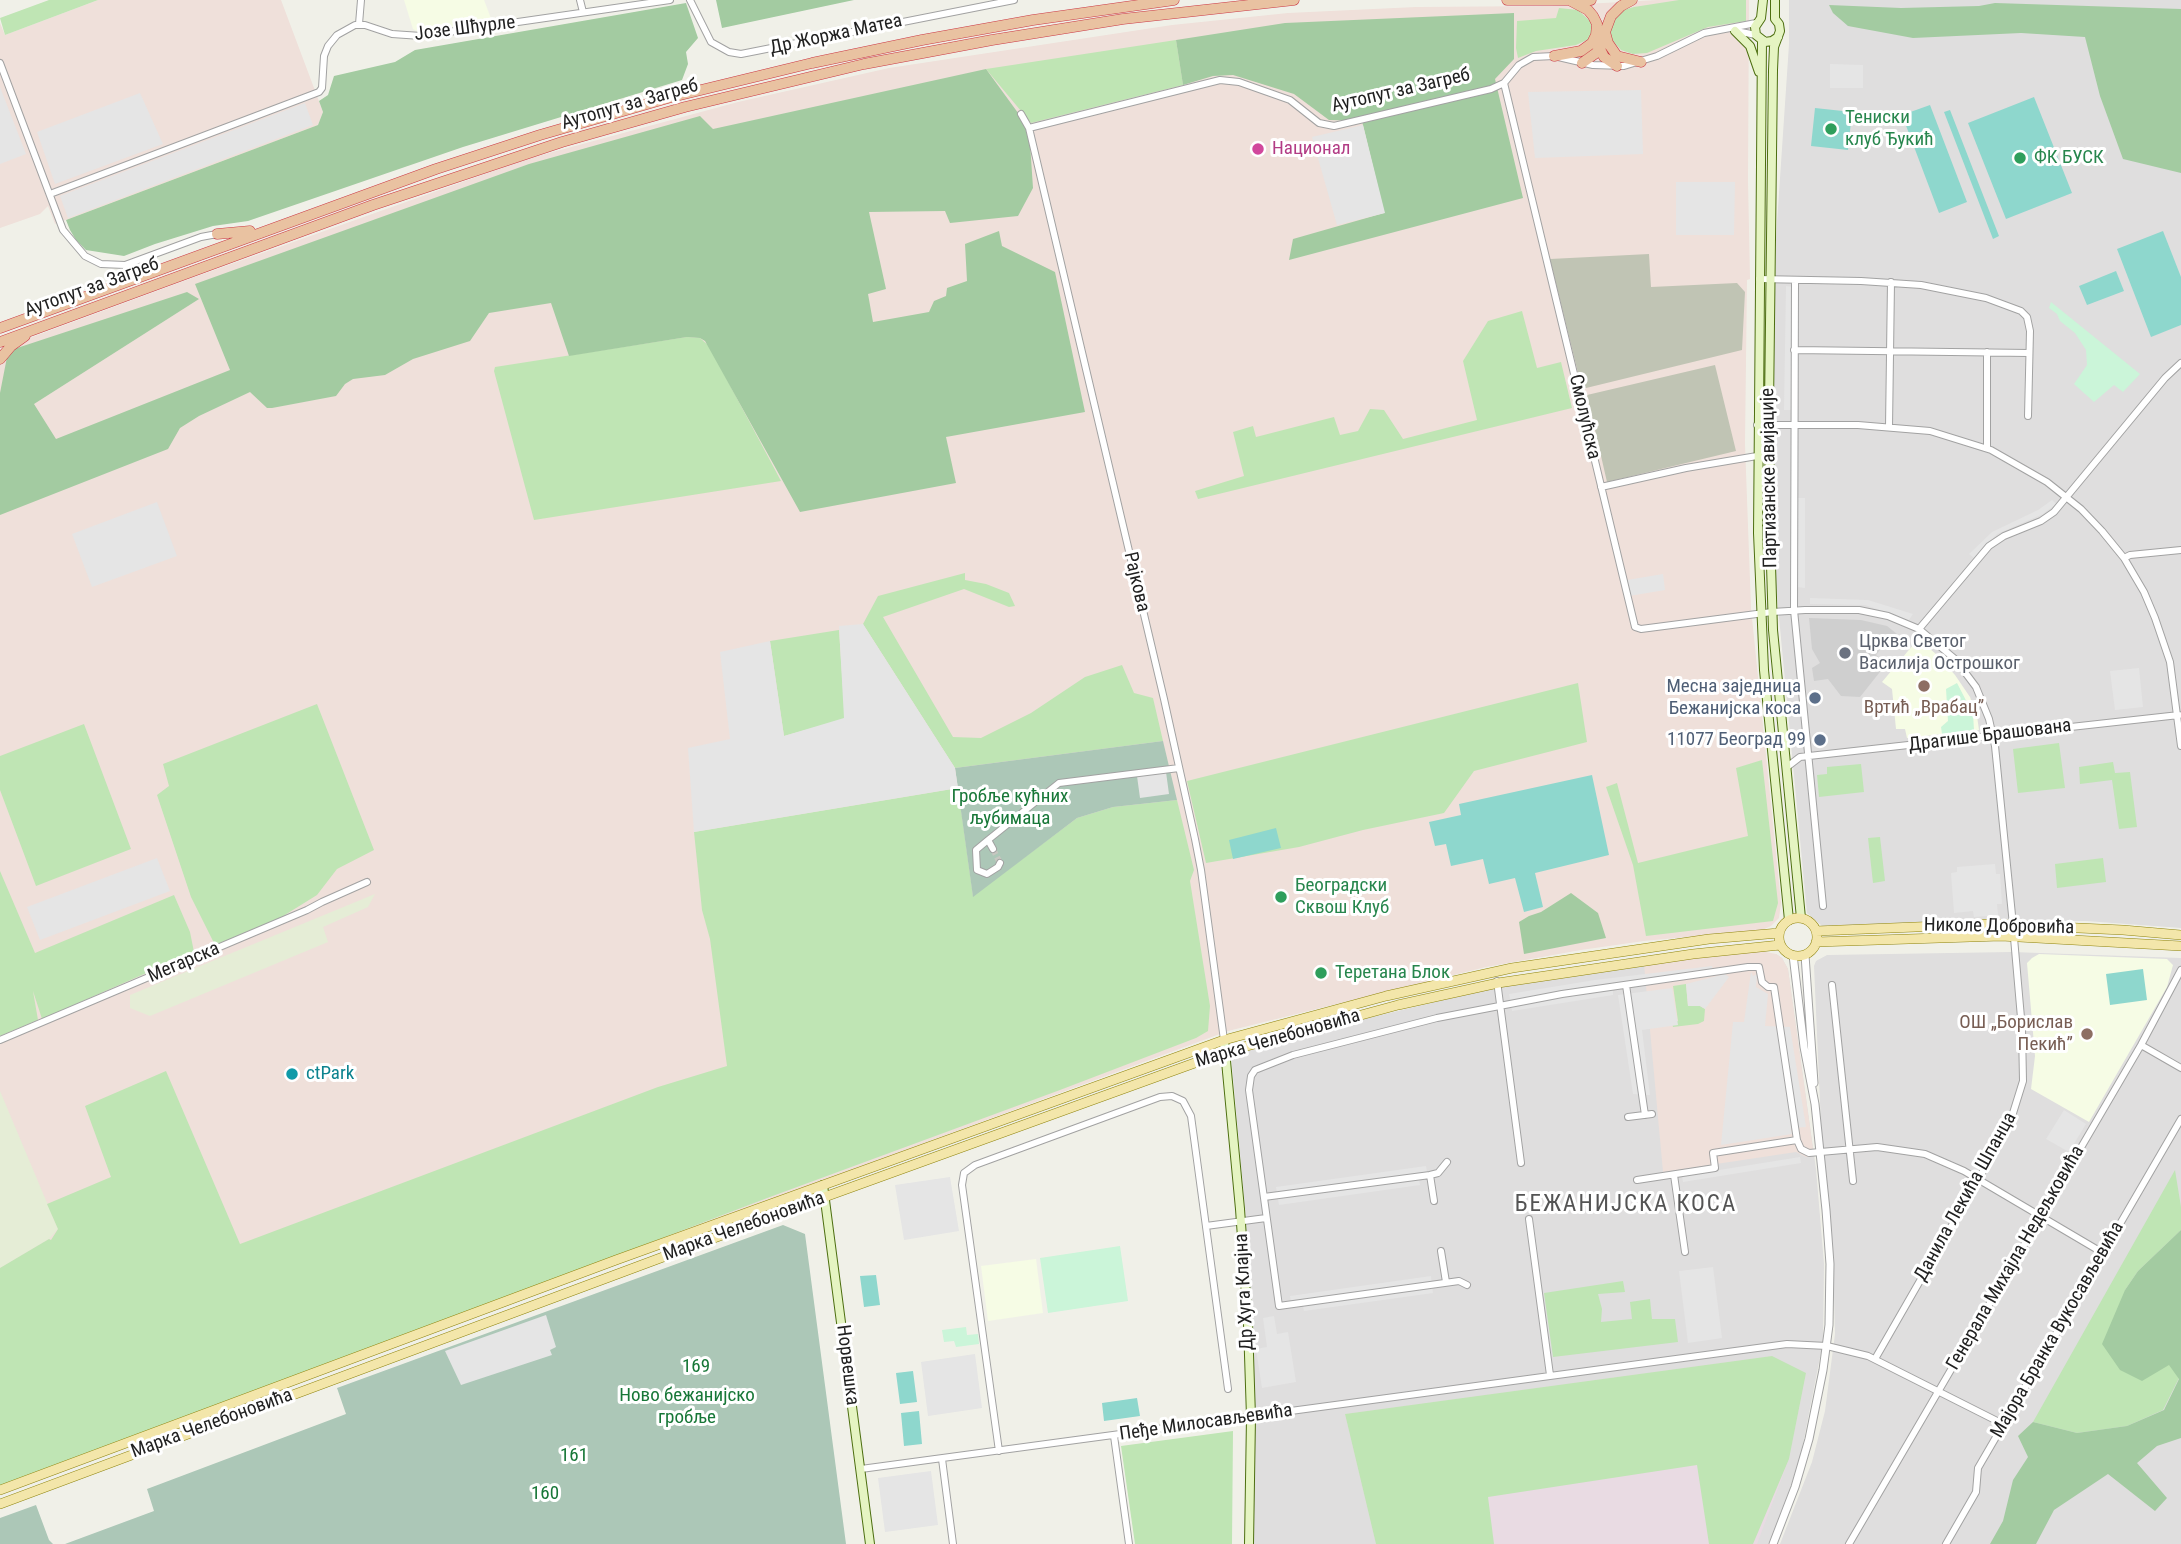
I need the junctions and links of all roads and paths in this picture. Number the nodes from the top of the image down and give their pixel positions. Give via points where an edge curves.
1 (361, 0) edge
2 (580, 0) edge
3 (670, 0) edge
4 (690, 0) edge
5 (1014, 0) edge
6 (1174, 0) edge
7 (1294, 0) edge
8 (1507, 0) edge
9 (1591, 0) edge
10 (1632, 0) edge
11 (1571, 1) edge
12 (1763, 2) edge
13 (1775, 2) edge
14 (583, 12) junction
15 (1775, 19) junction
16 (1759, 20) junction
17 (359, 24) junction
18 (1724, 29) junction
19 (1735, 31) junction
20 (1601, 33) junction
21 (1778, 37) junction
22 (1759, 38) junction
23 (1600, 49) junction
24 (1553, 56) junction
25 (1641, 62) junction
26 (0, 63) edge
27 (1581, 63) junction
28 (1617, 66) junction
29 (1761, 77) junction
30 (1504, 83) junction
31 (1021, 114) dead end
32 (1028, 128) junction
33 (50, 194) junction
34 (268, 229) junction
35 (217, 234) joint
36 (1759, 279) junction
37 (1771, 279) junction
38 (1795, 280) junction
39 (1891, 282) junction
40 (26, 318) junction
41 (0, 322) edge
42 (38, 327) junction
43 (0, 328) edge
44 (0, 342) edge
45 (1794, 350) junction
46 (1890, 350) junction
47 (1987, 352) junction
48 (2029, 353) junction
49 (0, 359) edge
50 (2181, 363) edge
51 (2028, 416) dead end
52 (1769, 424) junction
53 (1793, 424) junction
54 (1757, 425) junction
55 (1889, 427) junction
56 (1987, 448) junction
57 (1757, 456) junction
58 (1601, 487) junction
59 (2067, 497) junction
60 (2181, 550) edge
61 (2124, 558) junction
62 (1794, 610) junction
63 (1772, 612) junction
64 (1760, 613) junction
65 (1919, 629) junction
66 (2179, 715) edge
67 (1993, 736) junction
68 (2181, 746) edge
69 (1783, 747) junction
70 (1809, 756) junction
71 (1800, 757) junction
72 (1179, 768) junction
73 (1785, 769) junction
74 (988, 840) junction
75 (993, 849) tunnel mouth
76 (1000, 863) dead end
77 (366, 883) dead end
78 (1823, 906) dead end
79 (1801, 918) junction
80 (1789, 920) junction
81 (2013, 925) junction
82 (1816, 931) junction
83 (1779, 933) junction
84 (2181, 935) edge
85 (2014, 937) junction
86 (1816, 942) junction
87 (1780, 945) junction
88 (2181, 946) edge
89 (1805, 955) junction
90 (1793, 956) junction
91 (2181, 970) edge
92 (1496, 972) junction
93 (1498, 983) junction
94 (1626, 985) junction
95 (1832, 985) dead end
96 (1501, 1005) junction
97 (1224, 1040) junction
98 (0, 1041) edge
99 (2141, 1045) junction
100 (1225, 1052) junction
101 (2181, 1068) edge
102 (1815, 1104) junction
103 (1628, 1118) dead end
104 (2181, 1119) edge
105 (1797, 1140) junction
106 (1849, 1149) junction
107 (1819, 1152) junction
108 (1447, 1162) dead end
109 (1521, 1163) dead end
110 (1430, 1175) junction
111 (1674, 1175) junction
112 (1637, 1180) dead end
113 (1979, 1180) junction
114 (1853, 1181) dead end
115 (823, 1185) junction
116 (825, 1197) junction
117 (1264, 1197) junction
118 (1434, 1201) dead end
119 (2041, 1216) junction
120 (1266, 1218) junction
121 (1529, 1219) dead end
122 (1241, 1221) junction
123 (1206, 1226) junction
124 (1441, 1251) dead end
125 (1685, 1252) dead end
126 (2103, 1252) junction
127 (1446, 1283) junction
128 (1467, 1285) dead end
129 (535, 1292) junction
130 (539, 1303) junction
131 (1827, 1346) junction
132 (1875, 1359) junction
133 (1550, 1375) junction
134 (1228, 1389) dead end
135 (1939, 1390) junction
136 (1251, 1417) junction
137 (2003, 1424) junction
138 (1114, 1436) junction
139 (999, 1451) junction
140 (942, 1459) junction
141 (861, 1469) junction
142 (0, 1490) edge
143 (0, 1504) edge
144 (870, 1544) edge
145 (953, 1544) edge
146 (1129, 1544) edge
147 (1249, 1544) edge
148 (1773, 1544) edge
149 (1849, 1544) edge
150 (1946, 1544) edge

1 - 17 street
2 - 14 street
3 - 14 street, Јозе Шћурле
4 - 5 street, Др Жоржа Матеа via 711,42 741,54
6 - 34 highway, Аутопут за Загреб via 922,40 711,87 527,139
7 - 42 highway, Аутопут за Загреб via 1123,19 992,40 864,64 685,107 460,175
8 - 11 highway
9 - 11 highway
10 - 20 highway via 1612,13
11 - 20 highway via 1588,10
12 - 16 main road, Партизанске авијације
13 - 15 main road, Партизанске авијације
14 - 17 street, Јозе Шћурле via 421,36 392,34
15 - 16 main road
15 - 21 main road, Партизанске авијације via 1780,27
16 - 18 street
16 - 22 main road, Партизанске авијације
17 - 33 street via 331,41 324,56 321,90
18 - 19 street
18 - 25 street
19 - 22 street
19 - 29 main road via 1750,46
20 - 23 highway
20 - 24 highway via 1581,51
20 - 25 highway via 1617,56
21 - 22 main road via 1772,41
21 - 37 main road, Партизанске авијације via 1773,57
22 - 29 main road, Партизанске авијације
23 - 27 highway
23 - 28 highway
24 - 27 street
24 - 30 street via 1528,59
25 - 28 street
26 - 33 street
27 - 28 street
29 - 36 main road, Партизанске авијације
30 - 32 street, Аутопут за Загреб via 1329,126 1280,96 1239,82 1214,80
30 - 58 street, Смолућска
31 - 32 street, Рајкова
32 - 72 street, Рајкова
33 - 35 street via 75,248 109,265 133,263
34 - 35 highway
34 - 40 highway, Аутопут за Загреб
36 - 37 street
36 - 54 main road, Партизанске авијације
37 - 38 street
37 - 52 main road, Партизанске авијације
38 - 39 street
38 - 45 street
39 - 46 street
39 - 48 street via 1948,289 2021,311 2029,325
40 - 41 highway
40 - 43 highway, Аутопут за Загреб
42 - 44 highway, Аутопут за Загреб
42 - 49 highway
45 - 46 street
45 - 53 street
46 - 47 street
46 - 55 street
47 - 48 street
47 - 56 street
48 - 51 street
50 - 59 street
52 - 53 street
52 - 54 street
52 - 63 main road, Партизанске авијације
53 - 55 street
53 - 62 street
54 - 57 main road, Партизанске авијације
55 - 56 street via 1930,430
56 - 59 street
57 - 58 street
57 - 64 main road, Партизанске авијације
58 - 64 street, Смолућска via 1634,627
59 - 61 street
59 - 65 street via 2050,516 1992,543
60 - 61 street
61 - 66 street via 2163,641
62 - 63 street, Данила Лекића Шпанца
62 - 65 street, Данила Лекића Шпанца via 1868,611
62 - 70 street
63 - 64 street, Данила Лекића Шпанца
63 - 69 main road, Партизанске авијације
64 - 80 main road, Партизанске авијације
65 - 67 street, Данила Лекића Шпанца via 1969,676 1984,704
66 - 67 street, Драгише Брашована
66 - 68 street
67 - 70 street, Драгише Брашована
67 - 81 street, Данила Лекића Шпанца
69 - 71 street
69 - 73 main road, Партизанске авијације
70 - 71 street, Драгише Брашована
70 - 78 street
71 - 73 street
72 - 74 street via 1059,783
72 - 97 street, Рајкова via 1201,870
73 - 79 main road, Партизанске авијације
74 - 75 street
74 - 76 street via 975,853 977,870 987,874
77 - 98 street, Мегарска
79 - 80 main road
79 - 82 main road
80 - 83 main road
81 - 82 main road, Николе Добровића
81 - 84 main road, Николе Добровића
81 - 85 street, Данила Лекића Шпанца
82 - 86 main road
83 - 87 main road
83 - 92 main road, Марка Челебоновића via 1668,944
85 - 86 main road, Николе Добровића
85 - 88 main road, Николе Добровића
85 - 113 street, Данила Лекића Шпанца via 2023,1080 2009,1126
86 - 89 main road
87 - 90 main road
87 - 93 main road, Марка Челебоновића
89 - 90 main road
89 - 102 street
90 - 102 street
91 - 99 street, Генерала Михајла Недељковића
92 - 93 street
92 - 97 main road, Марка Челебоновића
93 - 96 street
93 - 100 main road, Марка Челебоновића
94 - 96 street, Марка Челебоновића
94 - 103 street via 1648,1115
94 - 105 street, Марка Челебоновића via 1759,967 1765,985 1774,987
95 - 106 street
96 - 109 street
96 - 117 street, Марка Челебоновића via 1259,1066 1251,1076 1249,1090
97 - 100 main road, Др Хуга Клајна
97 - 115 main road, Марка Челебоновића
99 - 101 street
99 - 119 street, Генерала Михајла Недељковића
100 - 116 main road, Марка Челебоновића
100 - 122 main road, Др Хуга Клајна
102 - 107 street
104 - 126 street, Мајора Бранка Вукосављевића
105 - 107 street via 1805,1152
105 - 111 street via 1713,1153 1715,1168
106 - 107 street
106 - 113 street via 1895,1148 1925,1154
106 - 114 street
107 - 131 street via 1829,1264
108 - 110 street
110 - 117 street
110 - 118 street
111 - 112 street
111 - 125 street
113 - 119 street
113 - 132 street, Данила Лекића Шпанца
115 - 116 main road, Норвешка
115 - 129 main road, Марка Челебоновића
116 - 130 main road, Марка Челебоновића
116 - 141 main road, Норвешка
117 - 120 street
119 - 126 street
119 - 135 street, Генерала Михајла Недељковића
120 - 122 street
120 - 127 street via 1279,1306
121 - 133 street
122 - 123 street
122 - 136 main road, Др Хуга Клајна
123 - 134 street
123 - 139 street via 1191,1116 1183,1101 1172,1096 966,1171 962,1185
124 - 127 street
126 - 137 street, Мајора Бранка Вукосављевића
127 - 128 street
129 - 130 main road
129 - 142 main road, Марка Челебоновића
130 - 143 main road, Марка Челебоновића
131 - 132 street, Пеђе Милосављевића
131 - 133 street, Пеђе Милосављевића via 1756,1347
131 - 148 street via 1809,1439
132 - 135 street, Пеђе Милосављевића
133 - 136 street, Пеђе Милосављевића
135 - 137 street, Пеђе Милосављевића
135 - 149 street, Генерала Михајла Недељковића
136 - 138 street, Пеђе Милосављевића
136 - 147 main road, Др Хуга Клајна
137 - 150 street, Мајора Бранка Вукосављевића via 1978,1468 1976,1492
138 - 139 street, Пеђе Милосављевића
138 - 146 street
139 - 140 street, Пеђе Милосављевића
140 - 141 street, Пеђе Милосављевића
140 - 145 street
141 - 144 main road, Норвешка

